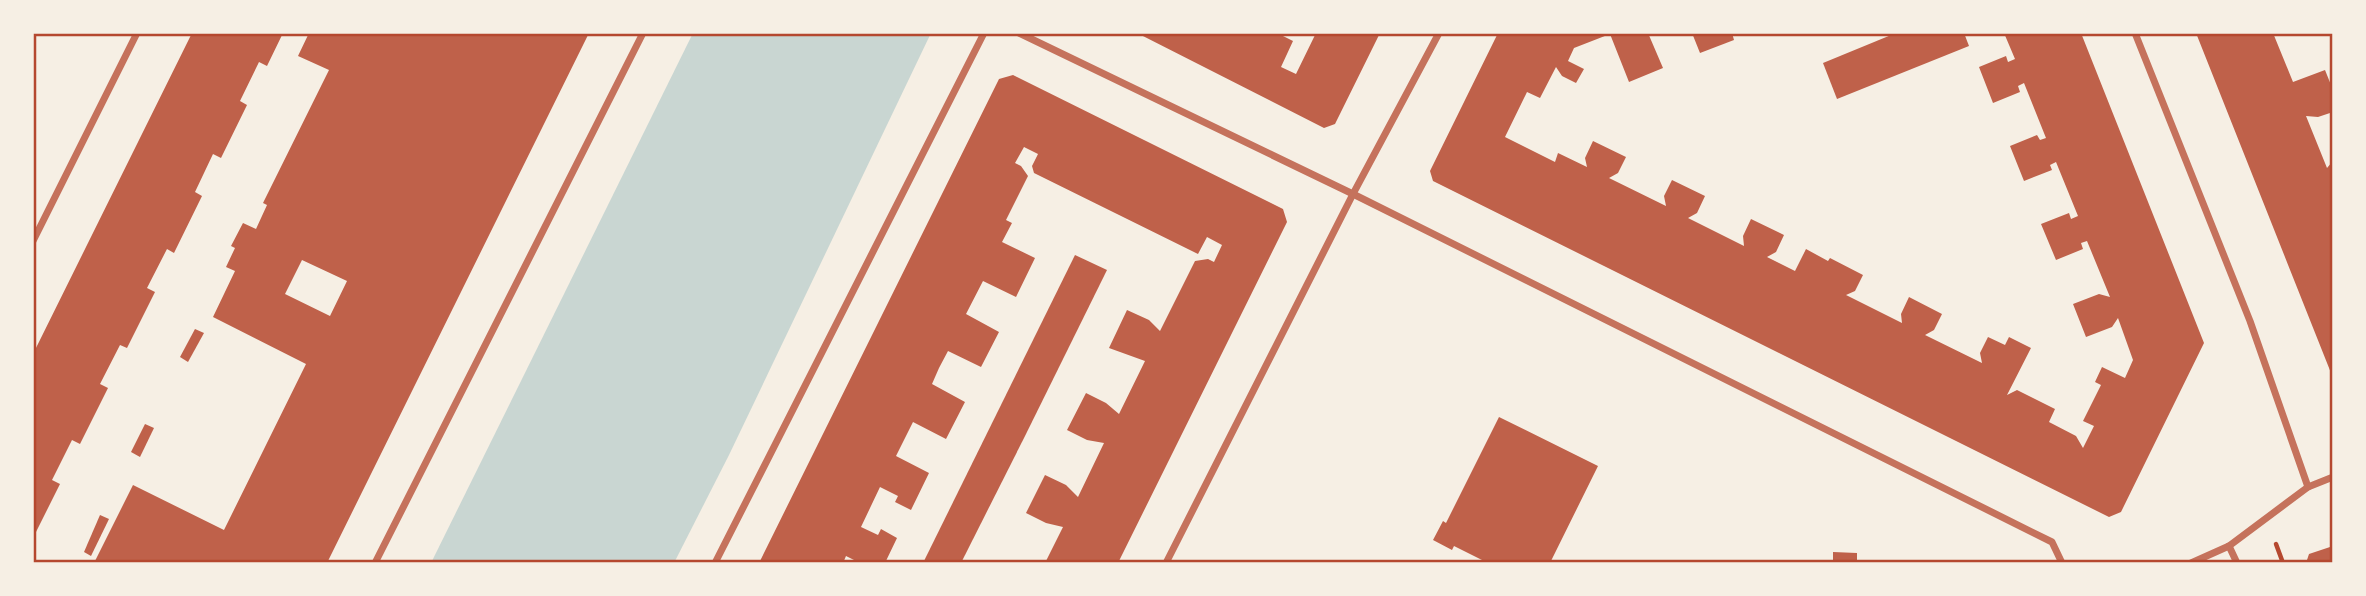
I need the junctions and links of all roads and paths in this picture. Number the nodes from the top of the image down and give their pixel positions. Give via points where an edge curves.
1 (137, 33) edge
2 (643, 33) edge
3 (984, 33) edge
4 (1019, 33) edge
5 (1438, 33) edge
6 (2135, 33) edge
7 (1353, 194) junction
8 (33, 241) edge
9 (2333, 477) edge
10 (2308, 487) junction
11 (2229, 546) junction
12 (374, 563) edge
13 (715, 563) edge
14 (1166, 563) edge
15 (2062, 563) edge
16 (2191, 563) edge
17 (2237, 563) edge

1 - 8 street
2 - 12 street
3 - 13 street
4 - 7 street
5 - 7 street
6 - 10 street via 2250,321
7 - 14 street
7 - 15 street via 2052,542
9 - 10 street
10 - 11 street
11 - 16 street
11 - 17 street

